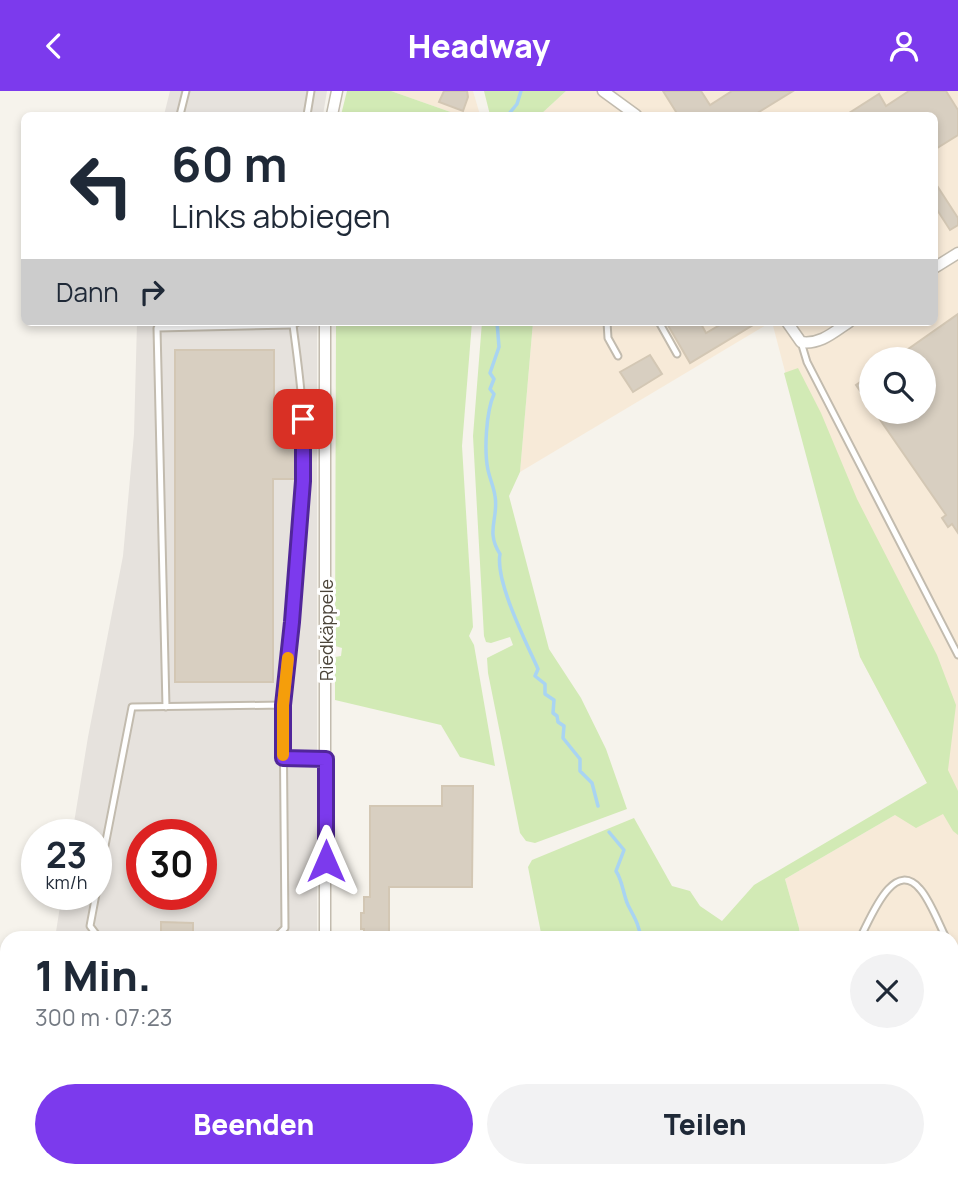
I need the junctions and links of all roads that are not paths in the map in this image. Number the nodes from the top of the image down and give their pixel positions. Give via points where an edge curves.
1 (186, 91) edge
2 (311, 91) edge
3 (337, 91) edge
4 (603, 91) edge
5 (181, 112) edge
6 (308, 112) edge
7 (333, 112) edge
8 (632, 112) edge
9 (958, 253) edge
10 (938, 266) edge
11 (157, 326) edge
12 (296, 326) edge
13 (325, 326) edge
14 (607, 326) edge
15 (661, 326) edge
16 (790, 326) edge
17 (843, 326) edge
18 (801, 342) junction
19 (677, 354) dead end
20 (618, 356) dead end
21 (958, 655) edge
22 (283, 705) junction
23 (166, 707) junction
24 (283, 758) junction
25 (326, 759) junction
26 (110, 819) edge
27 (93, 910) edge
28 (94, 931) edge
29 (283, 931) edge
30 (326, 931) edge
31 (864, 931) edge
32 (942, 931) edge

1 - 5 lane
2 - 6 lane
3 - 7 street
4 - 8 street
9 - 10 street
11 - 23 lane
12 - 22 lane via 303,481
13 - 25 street, Riedkäppele
14 - 20 lane
15 - 19 lane
16 - 18 street
17 - 18 street via 820,341
18 - 21 lane via 807,362
22 - 23 lane
22 - 24 lane
23 - 26 lane via 132,707
24 - 25 lane
24 - 29 lane
25 - 30 street, Riedkäppele
27 - 28 lane via 90,926
31 - 32 lane via 887,887 908,881 920,888

